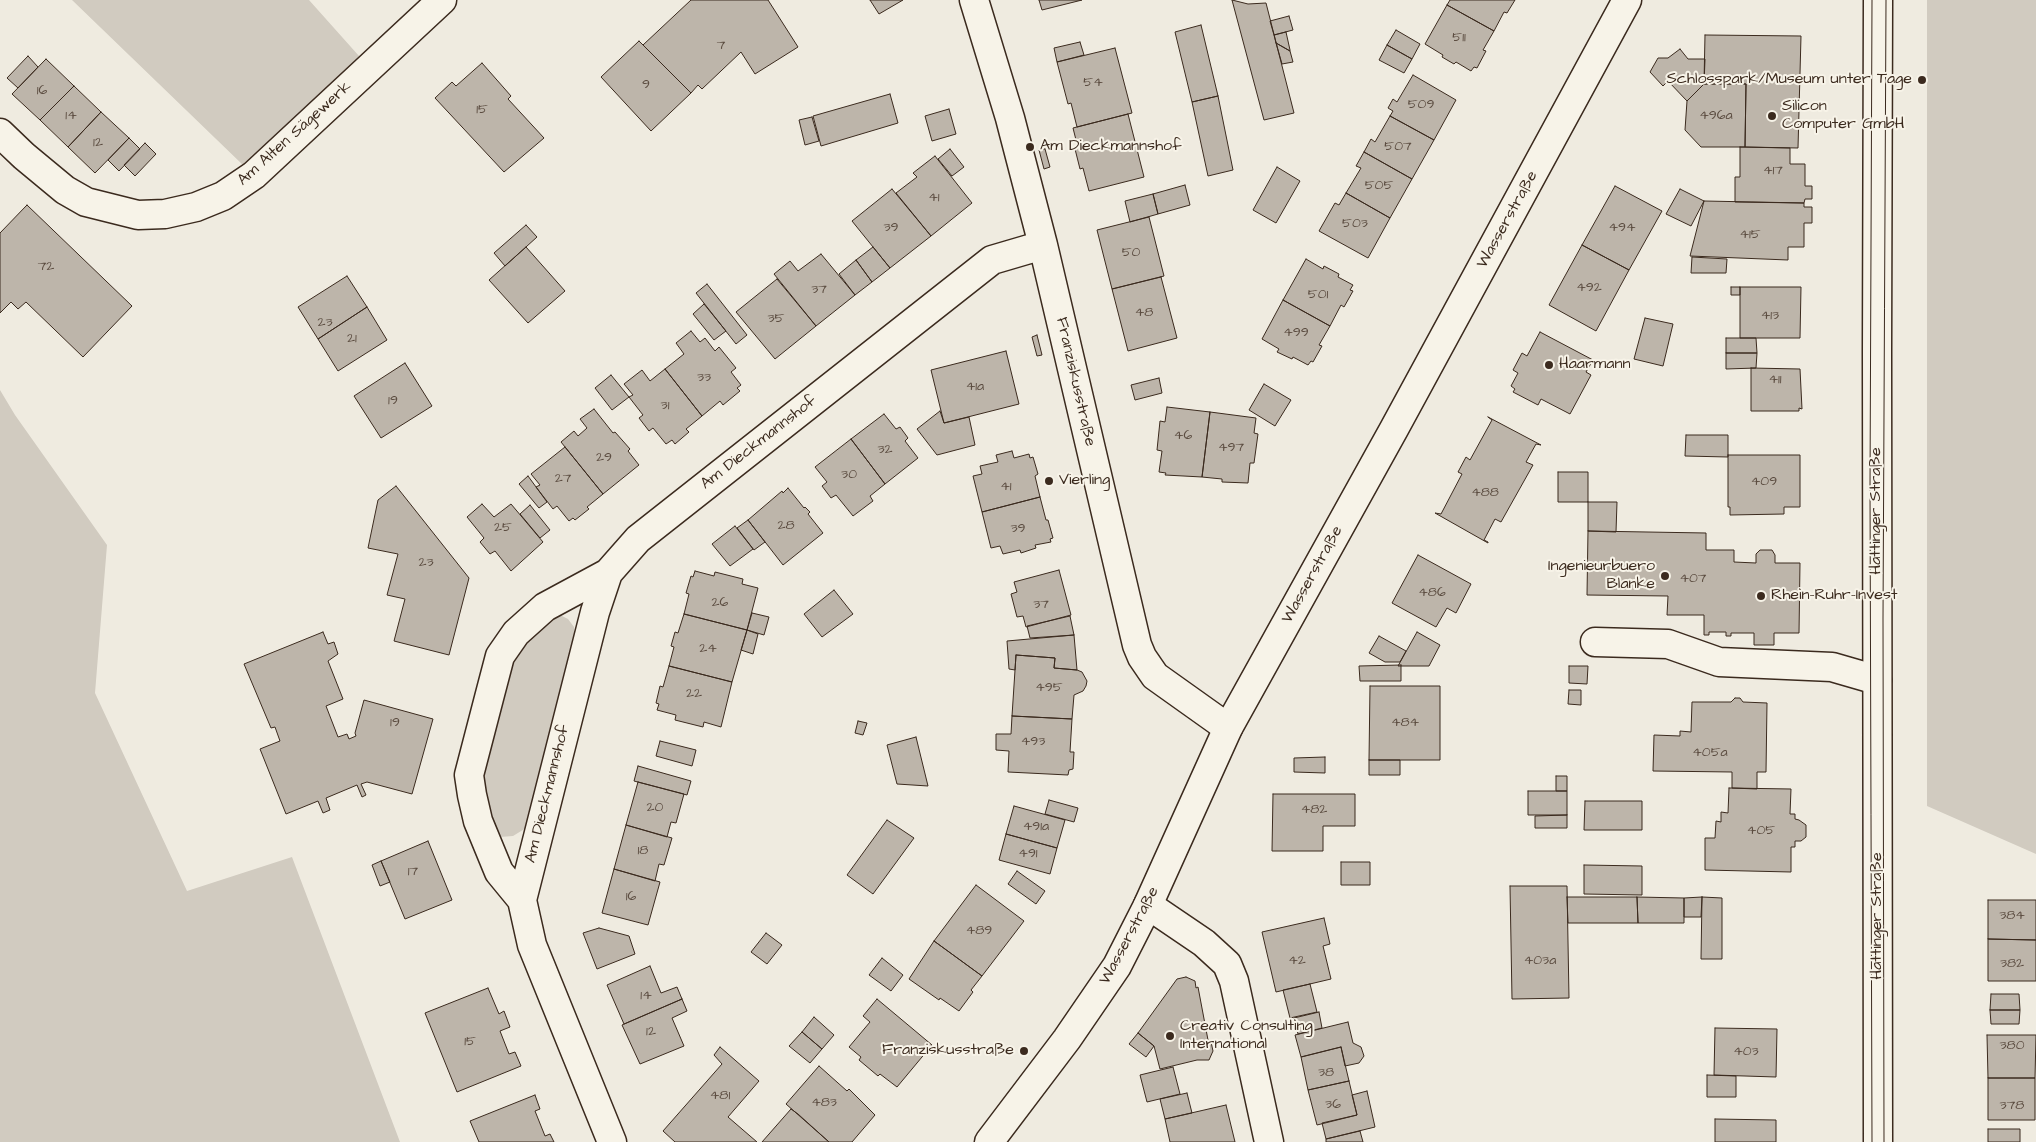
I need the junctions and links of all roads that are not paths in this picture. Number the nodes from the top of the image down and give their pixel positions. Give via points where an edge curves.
1 (442, 0) edge
2 (974, 0) edge
3 (1627, 0) edge
4 (1878, 0) edge
5 (0, 132) edge
6 (1043, 245) junction
7 (608, 573) junction
8 (1595, 642) dead end
9 (1877, 680) junction
10 (1228, 728) junction
11 (522, 900) junction
12 (1148, 906) junction
13 (612, 1142) edge
14 (990, 1142) edge
15 (1269, 1142) edge
16 (1878, 1142) edge

1 - 5 street, Am Alten Sägewerk via 254,175 223,196 196,207 165,214 138,215 86,202 65,190
2 - 6 street, Franziskusstraße via 1010,118
3 - 10 street, Wasserstraße
4 - 9 street, Hattinger Straße
6 - 7 street, Am Dieckmannshof via 992,260 638,539
6 - 10 street, Franziskusstraße via 1142,657 1164,684
7 - 11 street, Am Dieckmannshof via 592,621
7 - 11 street, Am Dieckmannshof via 545,607 516,633 500,656 491,690 469,775 478,821 499,872
8 - 9 street via 1668,644 1719,662 1832,667
9 - 16 street, Hattinger Straße
10 - 12 street, Wasserstraße
11 - 13 street, Am Dieckmannshof via 532,945
12 - 14 street, Wasserstraße via 1109,978
12 - 15 street via 1204,943 1228,964

